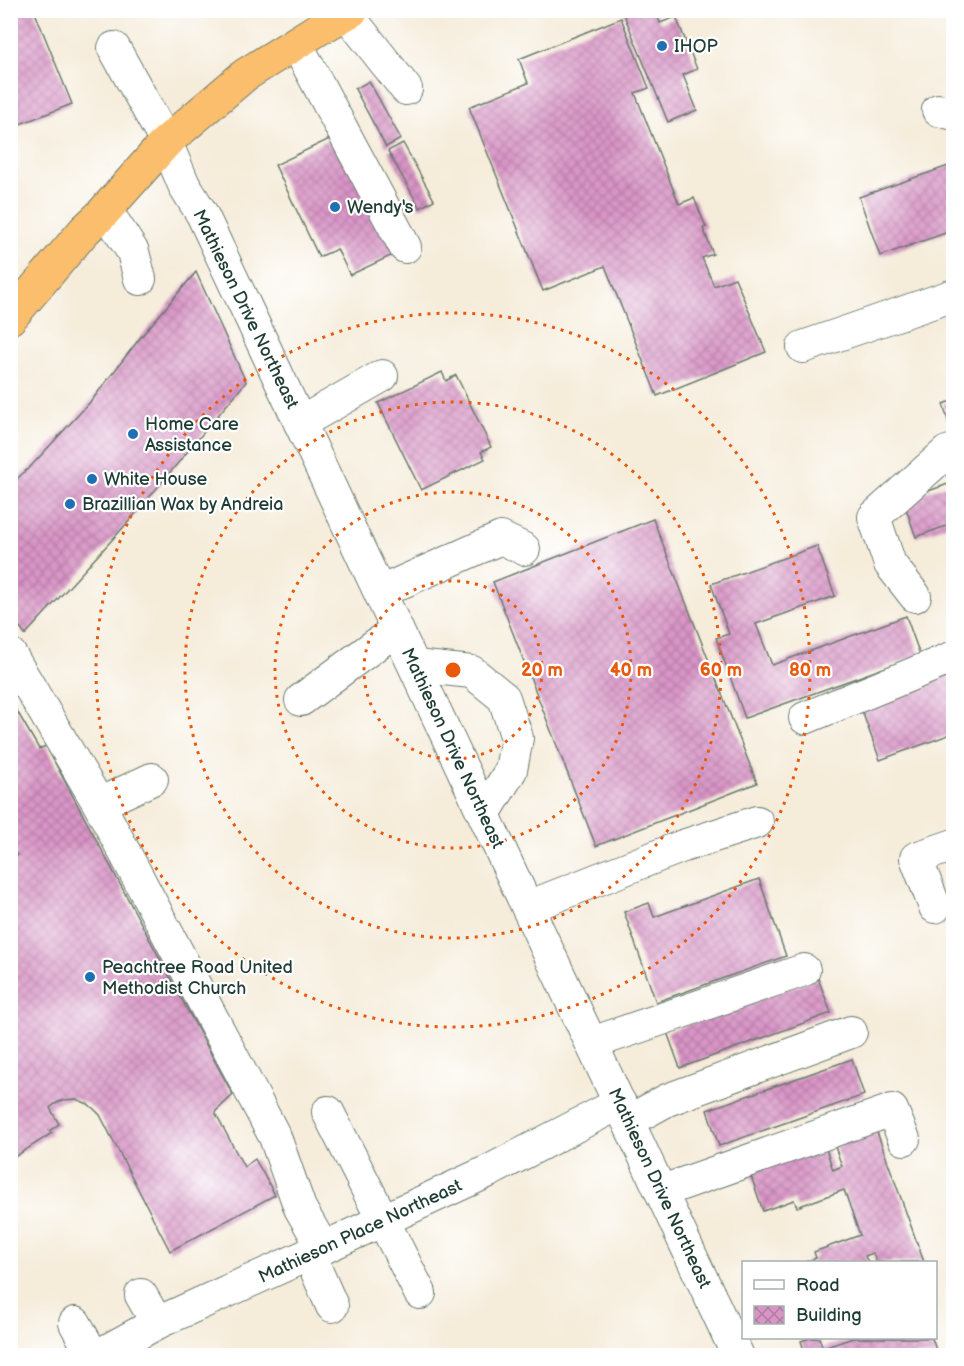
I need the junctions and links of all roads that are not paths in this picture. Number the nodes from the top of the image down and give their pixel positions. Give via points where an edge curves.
1 (350, 12) edge
2 (296, 43) junction
3 (114, 48) dead end
4 (406, 89) dead end
5 (166, 142) junction
6 (101, 215) junction
7 (405, 247) dead end
8 (140, 279) dead end
9 (954, 295) edge
10 (15, 304) edge
11 (802, 347) dead end
12 (382, 376) dead end
13 (300, 423) junction
14 (954, 450) edge
15 (524, 549) dead end
16 (380, 592) junction
17 (915, 596) dead end
18 (397, 629) junction
19 (10, 654) edge
20 (954, 657) edge
21 (415, 666) junction
22 (301, 700) dead end
23 (805, 718) dead end
24 (152, 779) dead end
25 (99, 804) junction
26 (484, 813) junction
27 (757, 822) dead end
28 (954, 845) edge
29 (528, 907) junction
30 (936, 908) dead end
31 (804, 970) dead end
32 (851, 1032) dead end
33 (592, 1043) junction
34 (328, 1112) dead end
35 (625, 1112) junction
36 (904, 1138) dead end
37 (662, 1191) junction
38 (383, 1220) junction
39 (316, 1251) junction
40 (420, 1293) dead end
41 (141, 1295) dead end
42 (332, 1306) dead end
43 (75, 1323) dead end
44 (157, 1323) junction
45 (95, 1356) edge
46 (738, 1356) edge

1 - 2 highway
1 - 4 street
2 - 5 highway via 245,75
2 - 7 street
3 - 5 street, Mathieson Drive Northeast
5 - 6 highway
5 - 13 street, Mathieson Drive Northeast
6 - 8 street via 115,224 133,252
6 - 10 highway
9 - 11 street
12 - 13 street
13 - 16 street, Mathieson Drive Northeast
14 - 17 street via 874,517 890,564
15 - 16 street via 501,538
16 - 18 street, Mathieson Drive Northeast
18 - 21 street, Mathieson Drive Northeast
18 - 22 street
19 - 25 street
20 - 23 street
21 - 26 street, Mathieson Drive Northeast
21 - 26 street via 472,672 504,698 517,738 511,770
24 - 25 street
25 - 39 street via 275,1137
26 - 29 street, Mathieson Drive Northeast
27 - 29 street via 683,846
28 - 30 street via 916,858
29 - 33 street, Mathieson Drive Northeast
31 - 33 street
32 - 35 street, Mathieson Place Northeast
33 - 35 street, Mathieson Drive Northeast
34 - 38 street
35 - 37 street, Mathieson Drive Northeast
35 - 38 street, Mathieson Place Northeast
36 - 37 street via 892,1110
37 - 46 street, Mathieson Drive Northeast
38 - 39 street, Mathieson Place Northeast
38 - 40 street
39 - 42 street
39 - 44 street, Mathieson Place Northeast
41 - 44 street
43 - 45 street
44 - 45 street, Mathieson Place Northeast

